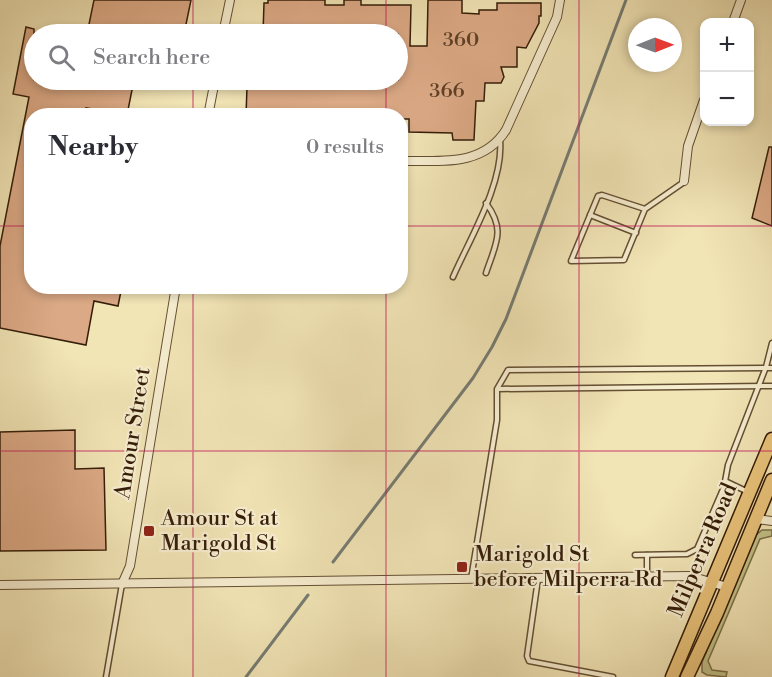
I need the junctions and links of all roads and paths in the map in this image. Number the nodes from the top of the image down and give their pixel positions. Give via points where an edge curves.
1 (230, 0) edge
2 (560, 0) edge
3 (737, 1) edge
4 (734, 18) edge
5 (225, 24) edge
6 (213, 90) edge
7 (210, 108) edge
8 (700, 114) edge
9 (500, 139) junction
10 (408, 161) edge
11 (684, 181) joint
12 (486, 202) junction
13 (645, 209) junction
14 (590, 215) junction
15 (636, 233) junction
16 (486, 273) dead end
17 (453, 278) dead end
18 (175, 294) edge
19 (772, 343) edge
20 (766, 367) junction
21 (772, 368) edge
22 (758, 385) junction
23 (772, 386) edge
24 (497, 388) junction
25 (772, 439) edge
26 (772, 480) edge
27 (725, 481) junction
28 (749, 492) junction
29 (756, 519) junction
30 (772, 521) edge
31 (634, 555) dead end
32 (647, 555) junction
33 (647, 577) junction
34 (539, 578) junction
35 (471, 579) junction
36 (711, 581) junction
37 (122, 584) junction
38 (0, 585) edge
39 (728, 587) junction
40 (106, 677) edge
41 (613, 677) edge
42 (672, 677) edge
43 (687, 677) edge

1 - 5 street
2 - 9 street via 557,18
3 - 4 street
6 - 7 street
8 - 11 street via 688,146
9 - 10 street via 477,156
9 - 12 lane via 502,158
11 - 13 lane
12 - 16 lane via 498,218 498,238
12 - 17 lane
13 - 14 lane via 602,195
13 - 15 lane
14 - 15 lane
14 - 15 lane via 571,261 624,261
18 - 37 street, Amour Street via 130,566
19 - 20 lane
20 - 21 lane
20 - 22 lane
20 - 24 lane via 511,369
22 - 23 lane
22 - 24 lane
22 - 27 lane
24 - 35 lane via 497,420
25 - 28 highway, Milperra Road
26 - 29 highway, Milperra Road
27 - 28 lane
27 - 32 lane via 694,552
28 - 36 highway, Milperra Road
29 - 30 street
29 - 39 highway, Milperra Road
31 - 32 lane
32 - 33 lane
33 - 34 street
33 - 36 street via 690,576
34 - 35 street
34 - 41 lane via 529,661
35 - 37 street
36 - 39 street
36 - 42 highway, Milperra Road
37 - 38 street
37 - 40 lane
39 - 43 highway, Milperra Road

